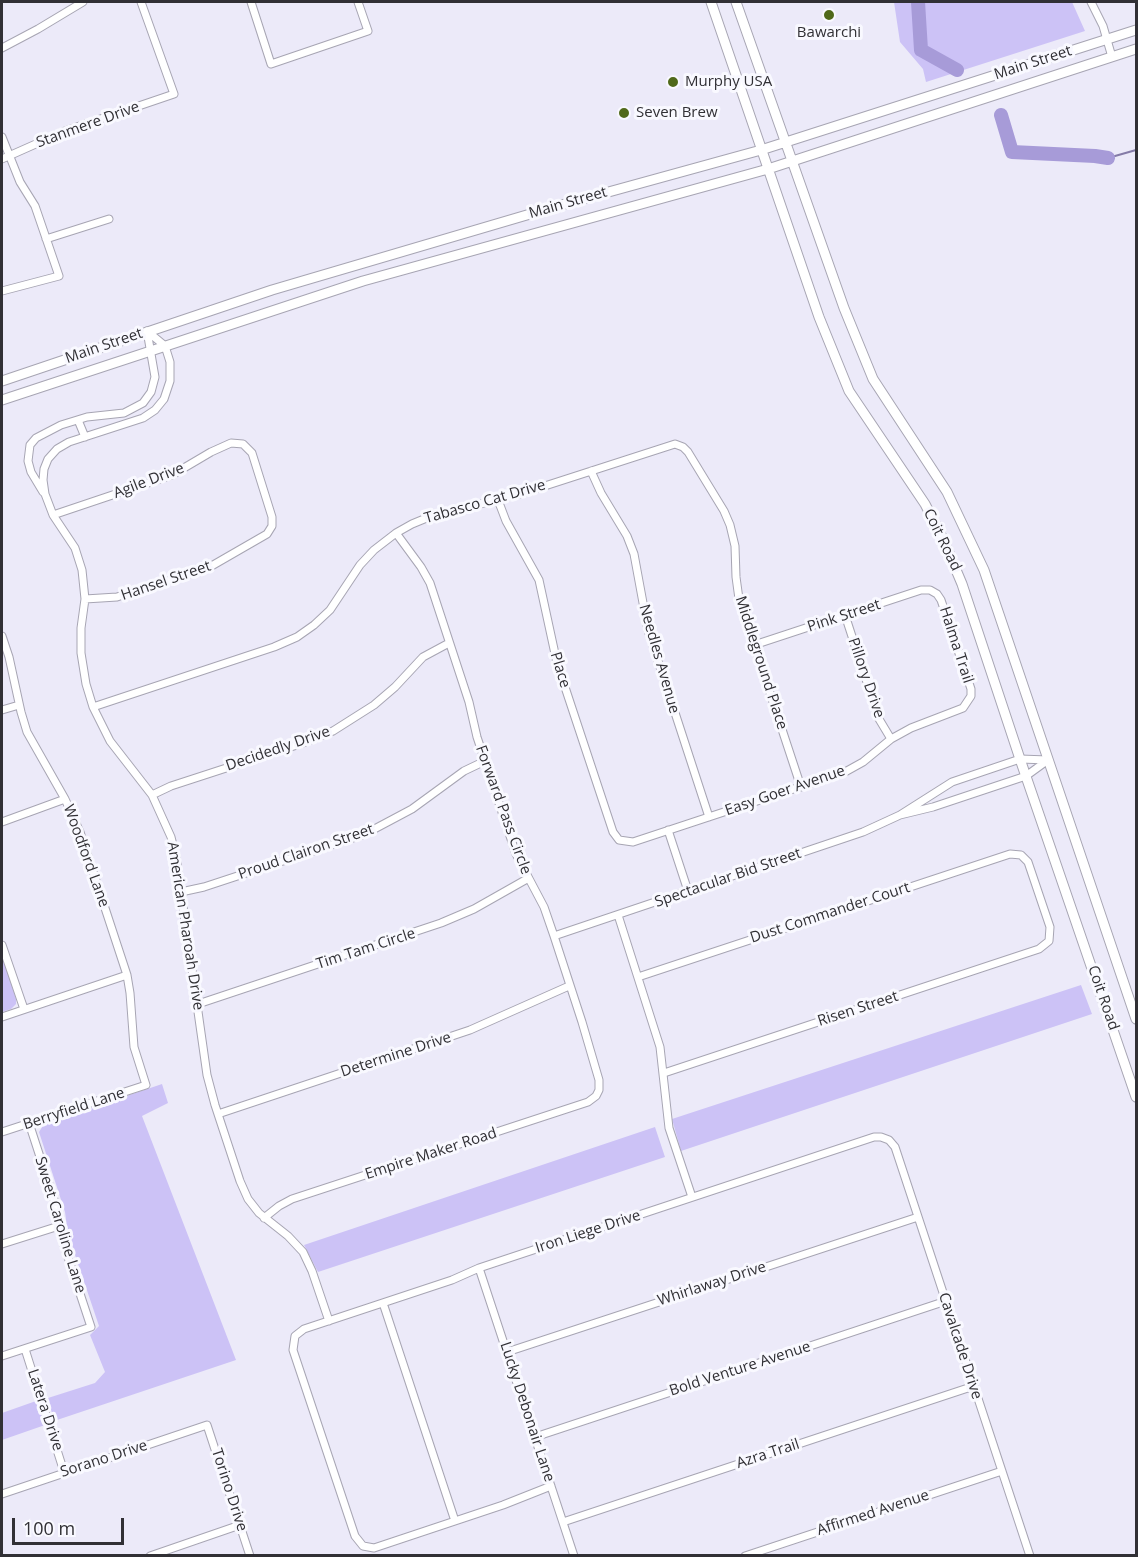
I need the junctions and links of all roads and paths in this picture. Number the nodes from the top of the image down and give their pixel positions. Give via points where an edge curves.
1 (83, 2) edge
2 (141, 2) edge
3 (251, 2) edge
4 (358, 2) edge
5 (711, 2) edge
6 (736, 2) edge
7 (1091, 2) edge
8 (1137, 30) edge
9 (1106, 40) junction
10 (2, 48) edge
11 (1137, 49) edge
12 (1112, 57) junction
13 (2, 137) edge
14 (785, 142) junction
15 (760, 150) junction
16 (5, 157) edge
17 (792, 162) junction
18 (768, 169) junction
19 (554, 207) junction
20 (109, 219) dead end
21 (561, 227) junction
22 (46, 239) junction
23 (358, 264) junction
24 (363, 281) junction
25 (2, 291) edge
26 (147, 331) junction
27 (165, 346) junction
28 (150, 352) junction
29 (2, 381) edge
30 (2, 400) edge
31 (78, 420) junction
32 (85, 437) junction
33 (681, 445) joint
34 (591, 471) junction
35 (45, 494) junction
36 (498, 500) junction
37 (53, 515) junction
38 (271, 528) joint
39 (396, 533) junction
40 (934, 592) joint
41 (85, 599) junction
42 (845, 615) junction
43 (2, 636) edge
44 (449, 643) junction
45 (754, 645) junction
46 (969, 701) joint
47 (19, 705) junction
48 (93, 707) junction
49 (2, 710) edge
50 (891, 740) junction
51 (1020, 759) junction
52 (1048, 760) junction
53 (485, 761) junction
54 (1026, 776) junction
55 (801, 787) junction
56 (152, 795) junction
57 (65, 800) junction
58 (900, 815) junction
59 (709, 817) junction
60 (2, 822) edge
61 (668, 830) junction
62 (621, 840) joint
63 (527, 879) junction
64 (688, 891) junction
65 (181, 892) junction
66 (618, 915) junction
67 (554, 936) junction
68 (1049, 941) joint
69 (2, 945) edge
70 (126, 975) junction
71 (638, 977) junction
72 (569, 986) junction
73 (198, 1004) junction
74 (24, 1009) junction
75 (2, 1017) edge
76 (1137, 1018) edge
77 (664, 1073) junction
78 (146, 1085) joint
79 (598, 1093) joint
80 (1137, 1096) edge
81 (218, 1114) junction
82 (28, 1123) junction
83 (2, 1132) edge
84 (888, 1139) joint
85 (692, 1197) junction
86 (918, 1217) junction
87 (264, 1218) junction
88 (59, 1226) junction
89 (2, 1244) edge
90 (479, 1268) junction
91 (946, 1301) junction
92 (382, 1303) junction
93 (329, 1321) junction
94 (25, 1349) junction
95 (507, 1352) junction
96 (2, 1356) edge
97 (974, 1386) junction
98 (207, 1425) joint
99 (535, 1437) junction
100 (1002, 1471) junction
101 (64, 1472) junction
102 (551, 1486) junction
103 (2, 1494) edge
104 (455, 1521) junction
105 (563, 1522) junction
106 (240, 1526) junction
107 (150, 1556) edge
108 (250, 1556) edge
109 (574, 1556) edge
110 (745, 1556) edge
111 (1030, 1556) edge

1 - 10 street
2 - 16 street, Stanmere Drive via 174,94 65,131
3 - 4 street via 271,64 368,31
5 - 15 main road, Coit Road
6 - 14 main road, Coit Road
7 - 9 street
8 - 9 main road, Main Street
9 - 12 street
9 - 14 main road, Main Street
11 - 12 main road, Main Street
12 - 17 main road, Main Street
13 - 16 street
14 - 15 main road, Main Street
14 - 17 main road, Coit Road
15 - 18 main road, Coit Road
15 - 19 main road, Main Street
16 - 22 street via 34,207
17 - 18 main road, Main Street
17 - 52 main road, Coit Road via 873,380 947,492 975,550
18 - 21 main road, Main Street
18 - 51 main road, Coit Road via 849,392 925,504 963,584
19 - 21 main road
19 - 23 main road, Main Street
20 - 22 street
21 - 24 main road, Main Street
22 - 25 street via 59,276
23 - 24 main road
23 - 26 main road, Main Street
24 - 27 main road, Main Street
26 - 27 street
26 - 28 street, American Pharoah Drive
26 - 29 main road, Main Street
27 - 28 main road, Main Street
27 - 32 street, American Pharoah Drive via 171,378 159,406 143,418
28 - 30 main road, Main Street
28 - 31 street, American Pharoah Drive via 155,377 143,402 124,413
31 - 32 street
31 - 35 street, American Pharoah Drive via 36,438 28,448 31,472
32 - 35 street, American Pharoah Drive via 51,455 43,472
33 - 34 street, Tabasco Cat Drive via 670,445
33 - 45 street, Middleground Place via 730,525 738,593
34 - 36 street, Tabasco Cat Drive
34 - 59 street, Needles Avenue via 634,554 648,630
35 - 37 street, American Pharoah Drive
36 - 39 street, Tabasco Cat Drive via 429,517
36 - 62 street, Place via 539,580 557,663 613,832
37 - 38 street, Agile Drive via 172,475 211,452 236,443 252,453 272,517
37 - 41 street, American Pharoah Drive via 79,558
38 - 41 street, Hansel Street via 208,568 123,596
39 - 44 street, Forward Pass Circle via 428,579
39 - 48 street, Tabasco Cat Drive via 366,558 330,610 297,637
40 - 42 street, Pink Street via 921,590
40 - 46 street, Halma Trail via 941,600 971,689
41 - 48 street, American Pharoah Drive via 81,653
42 - 45 street, Pink Street
42 - 50 street, Pillory Drive via 879,719
43 - 47 street, Woodford Lane
44 - 53 street, Forward Pass Circle
44 - 56 street, Decidedly Drive via 423,657 374,705 333,731
45 - 55 street, Middleground Place
46 - 50 street, Easy Goer Avenue via 960,709 916,725
47 - 49 street
47 - 57 street, Woodford Lane via 31,740
48 - 56 street, American Pharoah Drive via 110,741
50 - 55 street, Easy Goer Avenue via 854,767
51 - 52 street, Spectacular Bid Street
51 - 54 main road, Coit Road
51 - 58 street, Spectacular Bid Street via 952,782
52 - 54 street, Spectacular Bid Street
52 - 76 main road, Coit Road
53 - 63 street, Forward Pass Circle
53 - 65 street, Proud Clairon Street via 464,771 412,809 365,834
54 - 58 street, Spectacular Bid Street
54 - 80 main road, Coit Road
55 - 59 street, Easy Goer Avenue
56 - 65 street, American Pharoah Drive via 171,837
57 - 60 street
57 - 70 street, Woodford Lane via 83,840
58 - 64 street, Spectacular Bid Street via 863,832
59 - 61 street, Easy Goer Avenue
61 - 62 street, Easy Goer Avenue via 631,842
61 - 64 street
63 - 67 street, Forward Pass Circle via 544,907
63 - 73 street, Tim Tam Circle via 441,923
64 - 66 street, Spectacular Bid Street
65 - 73 street, American Pharoah Drive
66 - 67 street, Spectacular Bid Street
66 - 71 street
67 - 72 street, Forward Pass Circle
68 - 71 street, Dust Commander Court via 1050,927 1029,864 1023,856 1008,854
68 - 77 street, Risen Street via 1039,949
69 - 74 street
70 - 74 street
70 - 78 street, Woodford Lane via 134,1047
71 - 77 street
72 - 79 street, Forward Pass Circle via 599,1080
72 - 81 street, Determine Drive via 470,1030
73 - 81 street, American Pharoah Drive via 206,1066
74 - 75 street
77 - 85 street via 669,1128
78 - 82 street, Berryfield Lane
79 - 87 street, Empire Maker Road via 588,1102 292,1200
81 - 87 street, American Pharoah Drive via 243,1188
82 - 83 street, Berryfield Lane
82 - 88 street, Sweet Caroline Lane
84 - 85 street, Iron Liege Drive via 874,1137
84 - 86 street, Cavalcade Drive via 895,1147
85 - 90 street, Iron Liege Drive
86 - 91 street, Cavalcade Drive
86 - 95 street, Whirlaway Drive
87 - 93 street, American Pharoah Drive via 303,1252
88 - 89 street
88 - 94 street, Sweet Caroline Lane via 91,1327
90 - 92 street, Iron Liege Drive
90 - 95 street, Lucky Debonair Lane
91 - 97 street, Cavalcade Drive
91 - 99 street, Bold Venture Avenue
92 - 93 street, Iron Liege Drive
92 - 104 street
93 - 104 street, Iron Liege Drive via 302,1330 294,1339 293,1350 358,1542 374,1548
94 - 96 street
94 - 101 street, Latera Drive
95 - 99 street, Lucky Debonair Lane
97 - 100 street, Cavalcade Drive
97 - 105 street, Azra Trail
98 - 101 street, Sorano Drive
98 - 106 street, Torino Drive
99 - 102 street, Lucky Debonair Lane
100 - 110 street, Affirmed Avenue
100 - 111 street, Cavalcade Drive
101 - 103 street, Sorano Drive
102 - 104 street
102 - 105 street, Lucky Debonair Lane
105 - 109 street, Lucky Debonair Lane
106 - 107 street
106 - 108 street, Torino Drive

